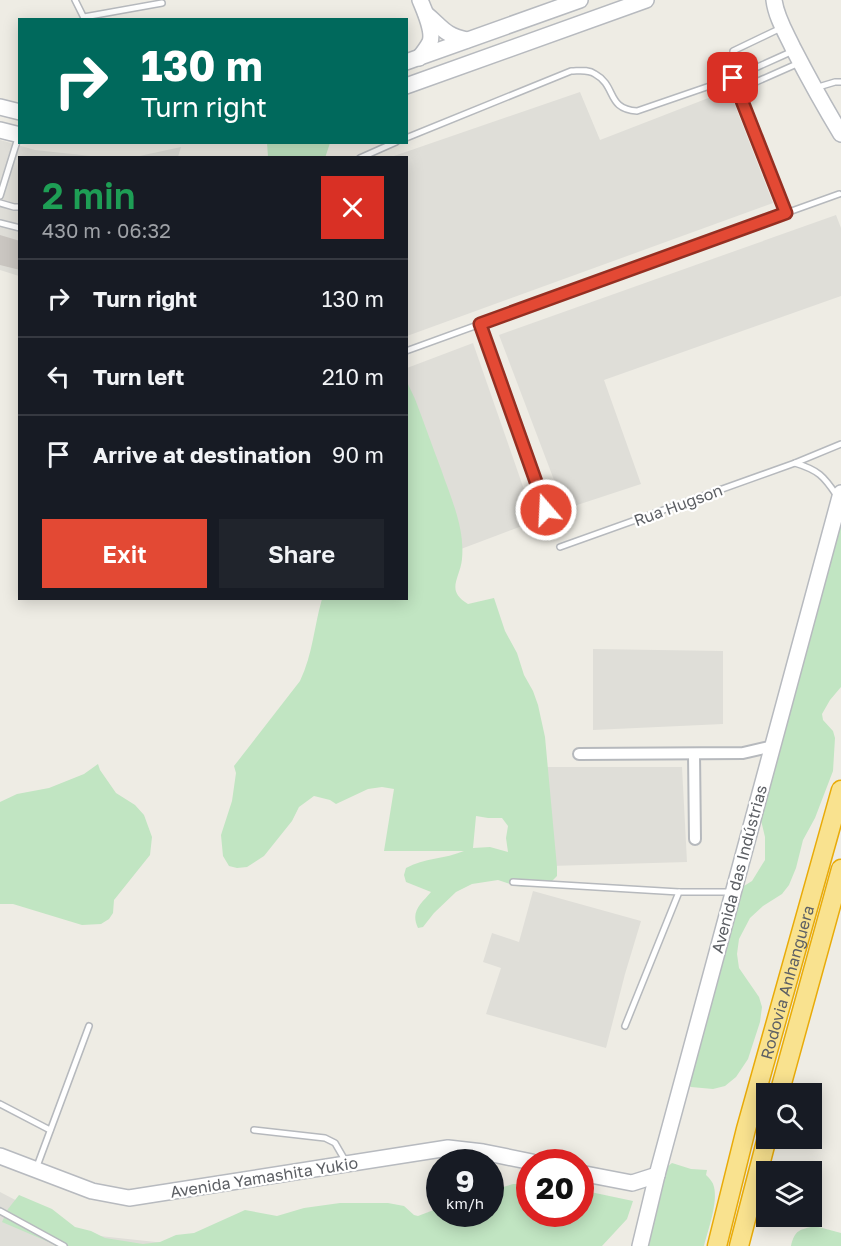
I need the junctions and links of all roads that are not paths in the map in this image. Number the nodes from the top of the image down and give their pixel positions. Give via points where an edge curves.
1 (75, 0) edge
2 (580, 0) edge
3 (646, 0) edge
4 (774, 0) edge
5 (162, 3) dead end
6 (423, 7) edge
7 (84, 18) edge
8 (518, 22) junction
9 (783, 27) junction
10 (467, 40) junction
11 (526, 43) junction
12 (797, 56) junction
13 (413, 60) edge
14 (733, 78) junction
15 (841, 82) edge
16 (408, 85) edge
17 (813, 88) junction
18 (738, 90) junction
19 (0, 107) edge
20 (18, 112) edge
21 (0, 130) edge
22 (841, 134) edge
23 (18, 135) edge
24 (408, 137) edge
25 (18, 138) edge
26 (392, 144) edge
27 (364, 156) edge
28 (839, 194) dead end
29 (0, 196) edge
30 (0, 203) edge
31 (18, 207) edge
32 (786, 213) junction
33 (0, 223) edge
34 (18, 228) edge
35 (480, 324) junction
36 (408, 350) edge
37 (841, 444) edge
38 (795, 463) junction
39 (840, 496) edge
40 (546, 510) dead end
41 (560, 547) dead end
42 (773, 746) junction
43 (579, 754) dead end
44 (694, 754) junction
45 (841, 790) edge
46 (694, 839) dead end
47 (841, 869) edge
48 (513, 882) dead end
49 (679, 892) junction
50 (733, 892) junction
51 (89, 1026) dead end
52 (625, 1026) dead end
53 (781, 1083) edge
54 (0, 1104) edge
55 (50, 1130) junction
56 (254, 1130) dead end
57 (763, 1149) edge
58 (0, 1156) edge
59 (516, 1159) edge
60 (347, 1164) junction
61 (35, 1170) junction
62 (657, 1175) junction
63 (594, 1176) edge
64 (0, 1211) edge
65 (64, 1246) edge
66 (640, 1246) edge
67 (717, 1246) edge
68 (739, 1246) edge

1 - 7 lane
2 - 8 street
3 - 11 street
4 - 9 street
5 - 7 lane
6 - 10 street via 447,33
6 - 13 street via 431,36 426,49
8 - 10 street
8 - 11 street
9 - 12 street
9 - 14 lane via 733,51
10 - 13 street
11 - 16 street
12 - 14 lane
12 - 17 street
12 - 18 lane
14 - 18 lane
14 - 24 lane via 637,111 617,105 604,81 594,73 571,71
15 - 17 lane
17 - 22 street
18 - 32 lane
19 - 20 street
21 - 23 street
25 - 29 lane
26 - 27 lane
28 - 32 lane
30 - 31 lane
32 - 35 lane
33 - 34 lane
35 - 36 lane
35 - 40 lane
37 - 38 lane, Rua Hugson
38 - 39 lane via 812,468
38 - 41 lane, Rua Hugson
39 - 42 street, Avenida das Indústrias
42 - 44 street via 743,753
42 - 50 street, Avenida das Indústrias
43 - 44 street
44 - 46 street
45 - 67 highway, Rodovia Anhanguera
47 - 53 highway, Rodovia Anhanguera
48 - 49 lane
49 - 50 lane
49 - 52 lane
50 - 62 street, Avenida das Indústrias
51 - 55 lane
54 - 55 lane
55 - 61 lane
56 - 60 lane via 325,1138 335,1143
57 - 68 highway
58 - 61 street, Avenida Yamashita Yukio
59 - 60 street, Avenida Yamashita Yukio via 448,1148
60 - 61 street, Avenida Yamashita Yukio via 129,1198 92,1191
62 - 63 street via 632,1183
62 - 66 street, Avenida das Indústrias
64 - 65 lane

